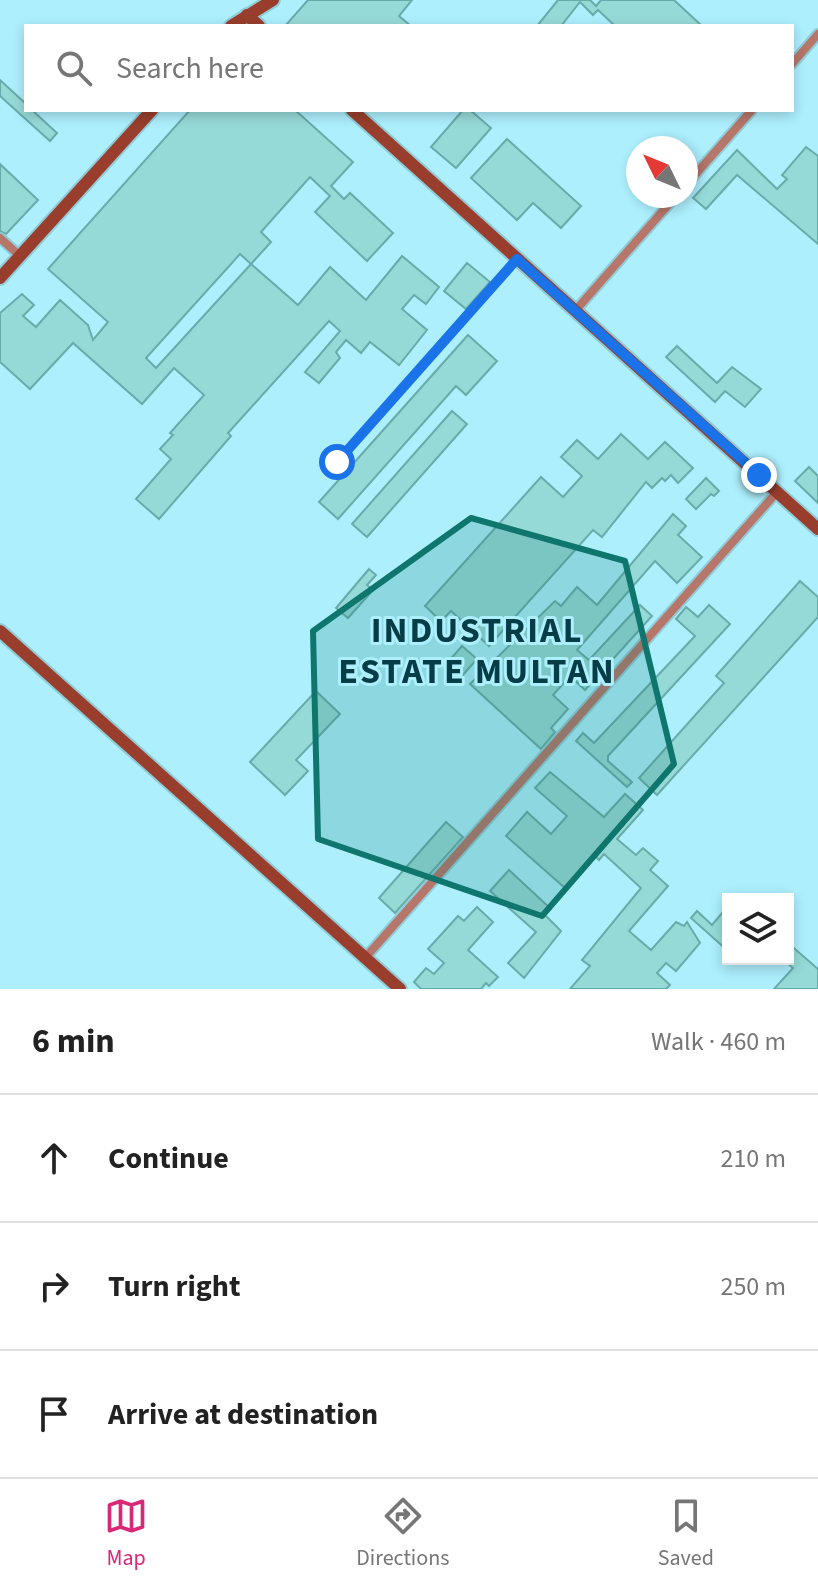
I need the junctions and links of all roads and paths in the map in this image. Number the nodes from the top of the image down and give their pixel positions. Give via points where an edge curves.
1 (256, 0) edge
2 (273, 0) edge
3 (247, 15) junction
4 (234, 24) edge
5 (257, 24) edge
6 (818, 34) edge
7 (794, 62) edge
8 (150, 112) edge
9 (354, 112) edge
10 (750, 112) edge
11 (698, 171) edge
12 (665, 208) edge
13 (0, 238) edge
14 (20, 256) junction
15 (517, 259) junction
16 (0, 278) edge
17 (575, 311) junction
18 (337, 462) dead end
19 (777, 492) junction
20 (818, 529) edge
21 (0, 631) edge
22 (365, 958) junction
23 (400, 989) edge

1 - 3 main road
2 - 3 main road
3 - 4 main road
3 - 5 main road
6 - 7 street
8 - 14 main road
9 - 15 main road
10 - 11 street
12 - 17 street
13 - 14 street
14 - 16 main road
15 - 17 main road
15 - 18 lane
17 - 19 main road
19 - 20 main road
19 - 22 street
21 - 22 main road
22 - 23 main road

